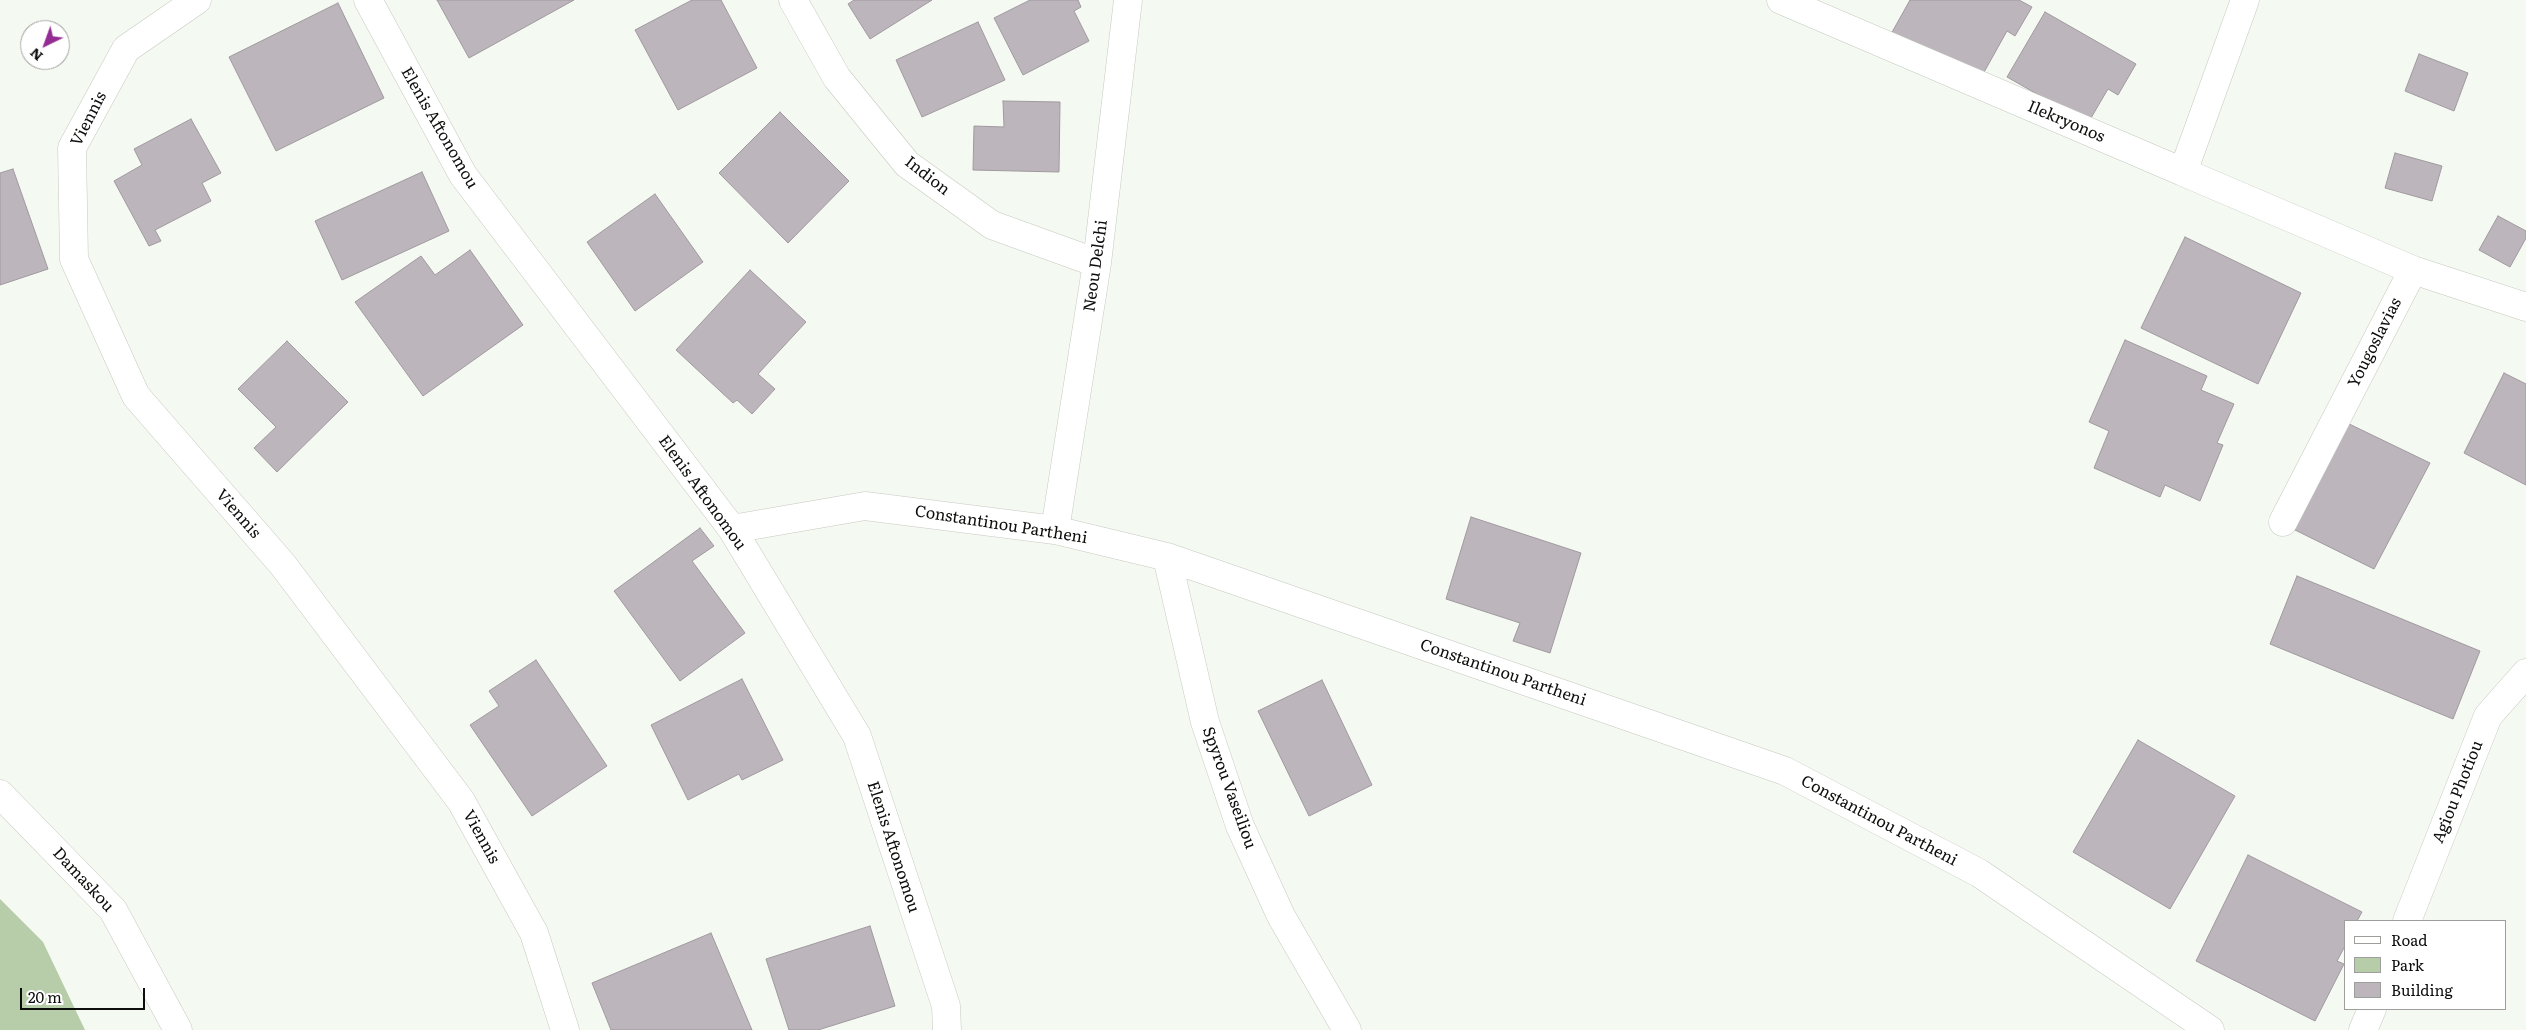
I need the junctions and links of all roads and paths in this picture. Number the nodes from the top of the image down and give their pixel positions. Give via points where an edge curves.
1 (197, 0) edge
2 (368, 0) edge
3 (793, 0) edge
4 (1128, 0) edge
5 (1782, 0) edge
6 (2245, 0) edge
7 (2184, 172) junction
8 (1097, 263) junction
9 (2413, 270) junction
10 (2526, 307) edge
11 (2283, 522) dead end
12 (732, 529) junction
13 (1055, 530) junction
14 (1167, 557) junction
15 (2526, 673) edge
16 (0, 794) edge
17 (2407, 920) edge
18 (2372, 1010) edge
19 (178, 1030) edge
20 (565, 1030) edge
21 (948, 1030) edge
22 (1347, 1030) edge
23 (2210, 1030) edge
24 (2363, 1030) edge

1 - 20 street, Viennis via 126,49 72,148 74,259 136,396 283,565 461,801 534,933
2 - 12 street, Elenis Aftonomou via 463,175
3 - 8 street, Indion via 837,78 908,164 992,225
4 - 8 street, Neou Delchi
5 - 7 street, Ilekryonos
6 - 7 street
7 - 9 street, Ilekryonos
8 - 13 street, Neou Delchi
9 - 10 street
9 - 11 street, Yougoslavias
12 - 13 street, Constantinou Partheni via 865,506
12 - 21 street, Elenis Aftonomou via 857,736 946,1006
13 - 14 street, Constantinou Partheni
14 - 22 street, Spyrou Vaseiliou via 1205,722 1240,826 1281,916
14 - 23 street, Constantinou Partheni via 1785,771 1979,873
15 - 17 street, Agiou Photiou via 2488,716
16 - 19 street, Damaskou via 113,910
18 - 24 street

